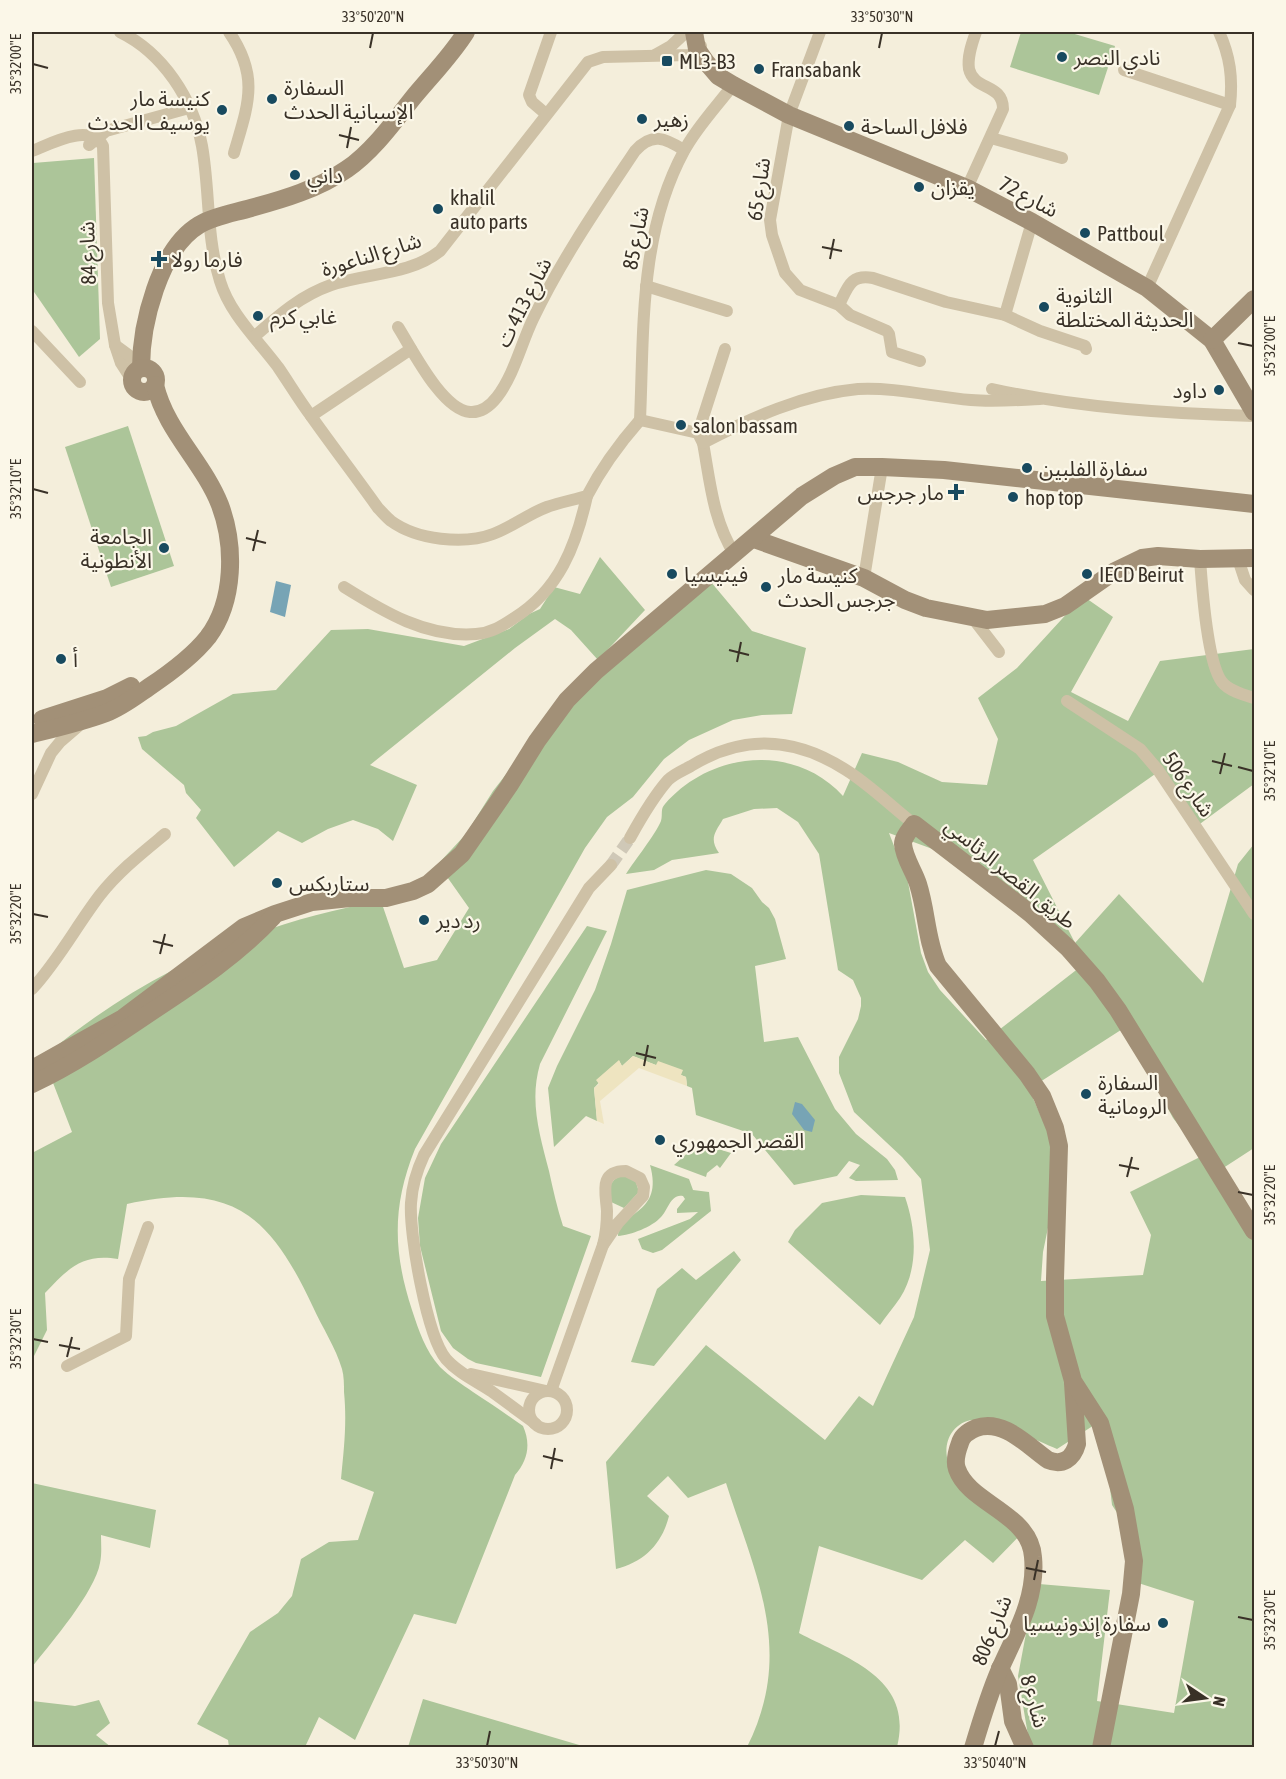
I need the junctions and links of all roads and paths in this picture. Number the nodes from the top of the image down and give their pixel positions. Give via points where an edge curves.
1 (120, 32) edge
2 (229, 32) edge
3 (466, 32) edge
4 (551, 32) edge
5 (820, 32) edge
6 (976, 32) edge
7 (1219, 32) edge
8 (692, 41) edge
9 (1124, 70) dead end
10 (730, 83) junction
11 (1230, 105) junction
12 (189, 108) junction
13 (546, 114) junction
14 (789, 115) junction
15 (991, 138) junction
16 (92, 141) junction
17 (684, 150) junction
18 (32, 151) edge
19 (234, 153) dead end
20 (1062, 158) dead end
21 (967, 188) junction
22 (208, 221) junction
23 (1032, 222) junction
24 (646, 285) junction
25 (1147, 288) junction
26 (1254, 302) edge
27 (839, 305) junction
28 (727, 311) dead end
29 (1005, 315) junction
30 (398, 327) dead end
31 (32, 331) edge
32 (255, 336) junction
33 (1212, 340) junction
34 (411, 349) junction
35 (725, 349) dead end
36 (1086, 349) dead end
37 (920, 362) dead end
38 (144, 378) junction
39 (80, 382) dead end
40 (992, 389) dead end
41 (1040, 399) junction
42 (1254, 414) edge
43 (310, 416) junction
44 (640, 420) junction
45 (700, 438) junction
46 (882, 467) junction
47 (587, 496) junction
48 (1254, 504) edge
49 (754, 539) junction
50 (735, 555) junction
51 (1200, 559) junction
52 (1246, 559) edge
53 (864, 578) junction
54 (344, 587) dead end
55 (1254, 590) edge
56 (972, 617) junction
57 (189, 649) junction
58 (999, 652) dead end
59 (1254, 698) edge
60 (1067, 701) dead end
61 (85, 720) junction
62 (36, 729) edge
63 (51, 753) junction
64 (32, 794) edge
65 (914, 824) junction
66 (165, 834) dead end
67 (630, 838) tunnel mouth
68 (611, 865) tunnel mouth
69 (275, 914) junction
70 (1254, 914) edge
71 (32, 989) edge
72 (32, 1069) edge
73 (32, 1084) edge
74 (148, 1227) dead end
75 (1254, 1231) edge
76 (603, 1245) junction
77 (66, 1366) dead end
78 (462, 1372) junction
79 (1073, 1381) junction
80 (548, 1391) junction
81 (536, 1424) junction
82 (1000, 1668) junction
83 (973, 1748) edge
84 (1025, 1748) edge
85 (1101, 1748) edge

1 - 12 street via 154,56 175,81
2 - 19 street via 245,61 250,94
3 - 22 street via 376,142 349,168 322,184
4 - 13 street via 529,95
5 - 14 street, شارع 65
6 - 15 street via 969,61 973,78 1003,101
7 - 11 street via 1230,61
8 - 10 street via 705,49
8 - 10 street, شارع 72 via 718,76
8 - 13 street, شارع الناعورة via 654,56 603,57 588,62
9 - 11 street
10 - 14 street, شارع 72
10 - 17 street, شارع 85
11 - 25 street
12 - 16 street via 105,131
12 - 22 street via 201,145
13 - 32 street, شارع الناعورة via 454,235 431,258 313,292 289,306
14 - 21 street, شارع 72
14 - 27 street, شارع 65 via 770,220 772,235 784,273 791,282 800,290
15 - 20 street
15 - 21 street
16 - 18 street, شارع 84 via 67,138
16 - 38 street, شارع 84 via 104,158 108,303 115,345 118,357
17 - 24 street, شارع 85 via 662,197 652,235
17 - 34 street, شارع 413 ت via 671,142 650,139 635,151 565,261 533,318 498,396 488,407 470,412 453,404 428,377
21 - 23 street, شارع 72
22 - 32 street via 220,283 235,313
22 - 38 street via 186,237 161,272 146,330 152,350
23 - 25 street, شارع 72
23 - 29 street
24 - 28 street
24 - 44 street, شارع 85
25 - 33 street, شارع 72
26 - 33 street
27 - 29 street via 853,280 861,276
27 - 37 street, شارع 65 via 850,315 887,331 892,352
29 - 36 street
30 - 34 street, شارع 413 ت
31 - 39 street
32 - 43 street
33 - 42 street, شارع 72
34 - 43 street
35 - 45 street
38 - 57 street via 205,492 221,538 223,560 214,605
40 - 41 street
41 - 42 street via 1200,415
41 - 45 street via 973,401 856,390 803,400
43 - 47 street via 391,521 422,535 479,538 547,506
44 - 45 street
44 - 47 street via 602,468
45 - 50 street via 718,520
46 - 48 street via 944,470
46 - 49 street via 855,467 834,476 802,496
46 - 53 street
47 - 54 street via 578,533 556,580 527,610 492,631 476,634 424,628 381,611
49 - 50 street
49 - 53 street
50 - 69 street via 636,636 567,700 462,854 428,884 386,898 312,902
51 - 52 street
51 - 56 street via 1142,558 1115,571 1065,606 1045,614 987,620
51 - 59 street via 1215,670 1223,684
52 - 55 street via 1245,580
53 - 56 street via 926,608
56 - 58 street
57 - 61 street via 160,680 108,712
57 - 62 street via 124,691
60 - 70 street, شارع 506 via 1140,749
61 - 62 street
61 - 63 street
62 - 63 street
63 - 64 street
65 - 67 street via 847,770 812,752 776,743 747,743 708,755 669,778
65 - 75 street, طريق القصر الرئاسي via 1031,914 1097,981
65 - 79 street via 903,843 938,966 1027,1074 1042,1096 1055,1128 1059,1146 1055,1316
66 - 71 street via 101,894
68 - 78 street via 589,888 426,1151 414,1181 411,1229 423,1294 440,1349
69 - 72 street via 244,927 123,1018
69 - 73 street via 253,939 180,992 87,1055
74 - 77 street via 129,1279 126,1336
76 - 76 street via 643,1197 642,1182 631,1172 616,1172 605,1184
76 - 80 street
78 - 80 street
78 - 81 street
79 - 82 street, شارع 806 via 1077,1444 1069,1459 1056,1463 1048,1460 1004,1429 993,1426 969,1431 961,1438 956,1453 956,1467 962,1479 1015,1522 1029,1541 1033,1555 1033,1576 1023,1622
79 - 85 street via 1100,1423 1125,1509 1134,1561
80 - 81 street via 530,1404 530,1415
80 - 81 street via 560,1396 566,1405 564,1420 550,1428
82 - 83 street, شارع 806
82 - 84 street, شارع 8 via 1008,1684 1013,1721

